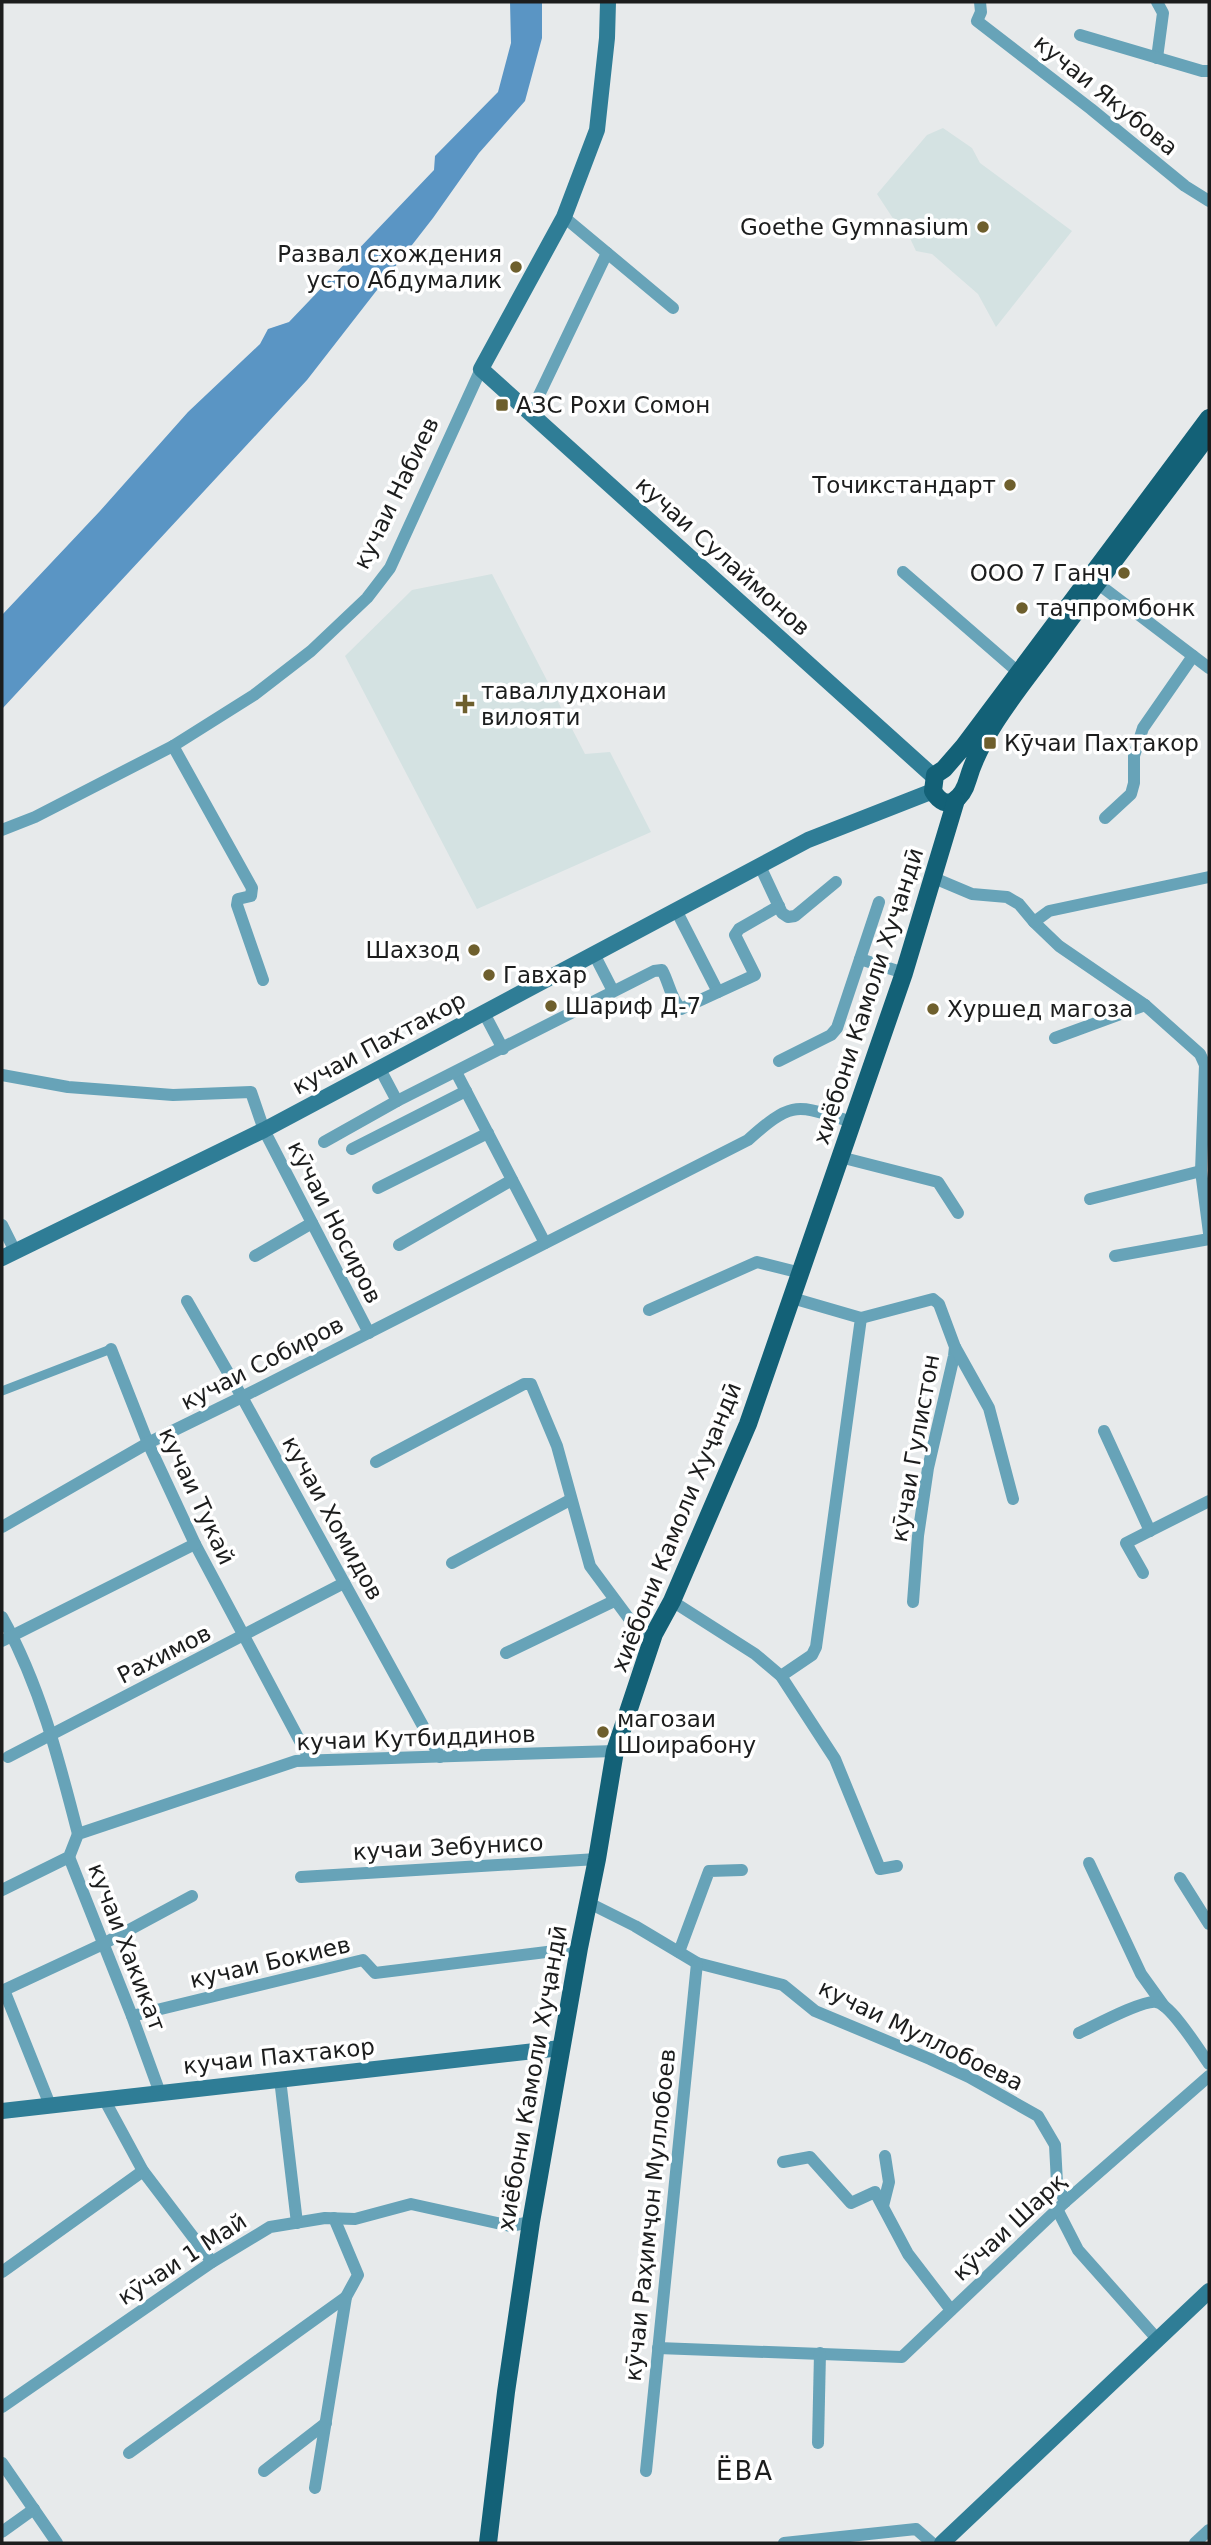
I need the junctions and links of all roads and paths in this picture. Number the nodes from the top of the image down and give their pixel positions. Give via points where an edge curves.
1 (608, 2) edge
2 (980, 2) edge
3 (1157, 2) edge
4 (1080, 35) dead end
5 (1157, 58) junction
6 (1209, 71) edge
7 (1209, 201) edge
8 (564, 217) junction
9 (607, 253) junction
10 (673, 308) dead end
11 (481, 369) junction
12 (530, 414) junction
13 (1209, 418) edge
14 (1209, 434) edge
15 (903, 572) dead end
16 (1097, 583) junction
17 (1193, 656) junction
18 (1209, 668) edge
19 (1022, 676) junction
20 (173, 746) junction
21 (937, 783) junction
22 (961, 793) junction
23 (1105, 818) dead end
24 (2, 830) edge
25 (948, 831) junction
26 (760, 866) junction
27 (1209, 877) edge
28 (934, 878) junction
29 (836, 882) dead end
30 (879, 902) dead end
31 (779, 906) junction
32 (676, 910) junction
33 (1034, 922) junction
34 (594, 954) junction
35 (860, 960) junction
36 (904, 973) junction
37 (263, 980) dead end
38 (613, 991) junction
39 (718, 992) junction
40 (1145, 1005) junction
41 (484, 1013) junction
42 (1055, 1038) dead end
43 (503, 1049) junction
44 (1205, 1053) edge
45 (779, 1060) dead end
46 (380, 1069) junction
47 (456, 1072) junction
48 (2, 1075) edge
49 (467, 1091) junction
50 (397, 1101) junction
51 (852, 1122) junction
52 (1205, 1125) edge
53 (264, 1130) junction
54 (488, 1133) junction
55 (324, 1142) dead end
56 (352, 1149) dead end
57 (841, 1157) junction
58 (1201, 1171) junction
59 (512, 1180) junction
60 (379, 1188) dead end
61 (1090, 1199) dead end
62 (958, 1213) dead end
63 (312, 1223) junction
64 (2, 1224) edge
65 (1209, 1233) edge
66 (1209, 1239) edge
67 (545, 1243) junction
68 (399, 1245) dead end
69 (8, 1255) edge
70 (255, 1256) dead end
71 (1115, 1256) dead end
72 (801, 1273) junction
73 (792, 1298) junction
74 (187, 1301) dead end
75 (649, 1310) dead end
76 (861, 1318) junction
77 (369, 1333) junction
78 (955, 1347) junction
79 (111, 1349) joint
80 (2, 1391) edge
81 (242, 1397) junction
82 (1104, 1431) dead end
83 (148, 1443) junction
84 (376, 1462) dead end
85 (1013, 1499) dead end
86 (570, 1500) junction
87 (1209, 1501) edge
88 (2, 1527) edge
89 (1150, 1531) junction
90 (195, 1544) junction
91 (452, 1563) dead end
92 (1143, 1573) dead end
93 (344, 1583) junction
94 (614, 1601) junction
95 (672, 1601) junction
96 (913, 1602) dead end
97 (2, 1617) edge
98 (654, 1634) junction
99 (243, 1637) junction
100 (7, 1639) edge
101 (506, 1653) dead end
102 (781, 1676) junction
103 (53, 1735) junction
104 (615, 1751) junction
105 (440, 1757) junction
106 (5, 1759) edge
107 (310, 1760) junction
108 (78, 1834) junction
109 (69, 1857) junction
110 (597, 1859) junction
111 (1089, 1863) dead end
112 (897, 1866) dead end
113 (742, 1870) dead end
114 (301, 1877) dead end
115 (1180, 1878) dead end
116 (2, 1890) edge
117 (192, 1896) dead end
118 (589, 1903) junction
119 (1209, 1924) edge
120 (103, 1944) junction
121 (579, 1948) junction
122 (679, 1952) junction
123 (697, 1963) junction
124 (3, 1991) edge
125 (1164, 2006) junction
126 (132, 2016) junction
127 (1079, 2033) dead end
128 (561, 2048) junction
129 (1209, 2064) edge
130 (1209, 2076) edge
131 (280, 2079) junction
132 (160, 2093) junction
133 (104, 2099) junction
134 (50, 2105) junction
135 (2, 2111) edge
136 (885, 2157) dead end
137 (783, 2162) dead end
138 (143, 2171) junction
139 (883, 2206) junction
140 (1061, 2206) junction
141 (334, 2218) junction
142 (531, 2222) junction
143 (297, 2223) junction
144 (212, 2262) junction
145 (2, 2272) edge
146 (1209, 2291) edge
147 (346, 2297) junction
148 (951, 2310) junction
149 (1158, 2340) junction
150 (658, 2348) junction
151 (820, 2353) junction
152 (2, 2407) edge
153 (326, 2423) junction
154 (818, 2443) dead end
155 (128, 2453) dead end
156 (2, 2463) edge
157 (264, 2471) dead end
158 (646, 2471) dead end
159 (315, 2488) dead end
160 (34, 2509) junction
161 (1209, 2530) edge
162 (2, 2532) edge
163 (57, 2543) edge
164 (488, 2543) edge
165 (785, 2543) edge
166 (932, 2543) edge
167 (942, 2543) edge
168 (1195, 2543) edge

1 - 8 main road, кучаи Набиев via 597,130
2 - 7 street, кучаи Якубова via 977,21
3 - 5 street via 1163,13
4 - 5 street
5 - 6 street
8 - 9 street
8 - 11 main road, кучаи Набиев
9 - 10 street
9 - 12 street
11 - 12 main road, кучаи Сулаймонов
11 - 20 street, кучаи Набиев via 390,568 366,598 311,651 254,695
12 - 21 main road, кучаи Сулаймонов
13 - 19 main road
14 - 16 main road
15 - 19 street
16 - 17 street
16 - 19 main road
17 - 18 street
17 - 23 street via 1143,728 1134,756 1131,794
19 - 21 main road
19 - 22 main road, хиёбони Камоли Хуҷандӣ via 975,754
20 - 24 street, кучаи Набиев
20 - 37 street via 252,888 251,896 238,899 237,905
21 - 22 main road via 945,801
21 - 22 main road via 959,772 965,781
21 - 25 main road via 934,800
21 - 26 main road, кучаи Пахтакор
22 - 25 main road, хиёбони Камоли Хуҷандӣ
25 - 28 main road, хиёбони Камоли Хуҷандӣ
26 - 31 street
26 - 32 main road, кучаи Пахтакор
27 - 33 street via 1049,911
28 - 33 street via 972,894 1007,897
28 - 36 main road, хиёбони Камоли Хуҷандӣ
29 - 31 street via 795,916 788,917
30 - 35 street
31 - 39 street via 735,934 755,975
32 - 34 main road, кучаи Пахтакор
32 - 39 street
33 - 40 street via 1059,946
34 - 38 street
34 - 41 main road, кучаи Пахтакор
35 - 36 street
35 - 45 street via 837,1028
36 - 51 main road, хиёбони Камоли Хуҷандӣ
38 - 39 street via 662,970 681,1009
38 - 43 street
40 - 42 street
40 - 44 street
41 - 43 street
41 - 46 main road, кучаи Пахтакор
43 - 47 street
44 - 52 street
46 - 50 street
46 - 53 main road, кучаи Пахтакор
47 - 49 street
47 - 50 street
48 - 53 street, кӯчаи Носиров via 68,1087 173,1095 251,1092
49 - 54 street
49 - 56 street
50 - 55 street
51 - 57 main road, хиёбони Камоли Хуҷандӣ
51 - 67 street, кучаи Собиров via 807,1108 789,1109 748,1140
52 - 58 street
53 - 63 street, кӯчаи Носиров
53 - 69 main road, кучаи Пахтакор
54 - 59 street
54 - 60 street
57 - 62 street via 938,1182
57 - 72 main road, хиёбони Камоли Хуҷандӣ
58 - 61 street
58 - 65 street
59 - 67 street
59 - 68 street
63 - 70 street
63 - 77 street, кӯчаи Носиров
64 - 69 street, кучаи Пахтакор
66 - 71 street
67 - 77 street, кучаи Собиров
72 - 73 main road, хиёбони Камоли Хуҷандӣ
72 - 75 street via 757,1262
73 - 76 street
73 - 95 main road, хиёбони Камоли Хуҷандӣ via 748,1424
74 - 81 street, кучаи Хомидов
76 - 78 street, кӯчаи Гулистон via 933,1299
76 - 102 street via 816,1647 812,1655
77 - 81 street, кучаи Собиров
78 - 85 street via 989,1408
78 - 96 street, кӯчаи Гулистон via 928,1468
79 - 80 street, кучаи Тукай
79 - 83 street, кучаи Тукай
81 - 83 street, кучаи Собиров
81 - 93 street, кучаи Хомидов
82 - 89 street
83 - 88 street, кучаи Собиров
83 - 90 street, кучаи Тукай
84 - 86 street via 531,1384 557,1446
86 - 91 street
86 - 94 street via 590,1566
87 - 89 street
89 - 92 street via 1126,1543
90 - 99 street, кучаи Тукай
90 - 100 street
93 - 99 street, Рахимов
93 - 105 street, кучаи Хомидов
94 - 98 street via 636,1629
94 - 101 street
95 - 98 main road, хиёбони Камоли Хуҷандӣ
95 - 102 street
97 - 100 street
98 - 104 main road, хиёбони Камоли Хуҷандӣ
99 - 103 street, Рахимов
99 - 107 street, кучаи Тукай
100 - 103 street
102 - 112 street via 835,1759 880,1869
103 - 106 street, Рахимов
103 - 108 street
104 - 105 street, кучаи Кутбиддинов
104 - 110 main road, хиёбони Камоли Хуҷандӣ
105 - 107 street, кучаи Кутбиддинов
107 - 108 street, кучаи Кутбиддинов
108 - 109 street
109 - 116 street
109 - 120 street, кучаи Хакикат
110 - 114 street, кучаи Зебунисо
110 - 118 main road, хиёбони Камоли Хуҷандӣ
111 - 125 street via 1141,1974
113 - 122 street via 709,1871
115 - 119 street
117 - 120 street
118 - 121 main road, хиёбони Камоли Хуҷандӣ
118 - 122 street, кучаи Муллобоева
120 - 124 street
120 - 126 street, кучаи Хакикат
121 - 126 street, кучаи Бокиев via 375,1973 363,1960
121 - 128 main road, хиёбони Камоли Хуҷандӣ
122 - 123 street, кучаи Муллобоева
123 - 140 street, кучаи Муллобоева via 783,1985 814,2011 969,2077 1038,2116 1055,2144
123 - 150 street, кӯчаи Раҳимҷон Муллобоев
124 - 134 street
125 - 127 street via 1157,2001 1145,2003
125 - 129 street
126 - 132 street, кучаи Хакикат
128 - 131 main road, кучаи Пахтакор
128 - 142 main road, хиёбони Камоли Хуҷандӣ
130 - 140 street, кӯчаи Шарқ
131 - 132 main road, кучаи Пахтакор
131 - 143 street
132 - 133 main road, кучаи Пахтакор
133 - 134 main road, кучаи Пахтакор
133 - 138 street
134 - 135 main road, кучаи Пахтакор
136 - 139 street via 889,2182
137 - 139 street via 810,2157 851,2203 875,2192
138 - 144 street
138 - 145 street
139 - 148 street via 908,2255
140 - 148 street, кӯчаи Шарқ
140 - 149 street, кучаи Муллобоева via 1077,2250
141 - 142 street, кӯчаи 1 Май via 355,2219 411,2204 510,2226
141 - 143 street, кӯчаи 1 Май
141 - 147 street via 358,2275
142 - 164 main road, хиёбони Камоли Хуҷандӣ
143 - 144 street, кӯчаи 1 Май via 270,2227
144 - 152 street, кӯчаи 1 Май
146 - 149 main road
147 - 153 street
147 - 155 street
148 - 151 street, кӯчаи Шарқ via 902,2357
149 - 167 main road
150 - 151 street, кӯчаи Шарқ
150 - 158 street, кӯчаи Раҳимҷон Муллобоев
151 - 154 street
153 - 157 street
153 - 159 street
156 - 160 street
160 - 162 street
160 - 163 street
161 - 168 street
165 - 166 street via 916,2529

